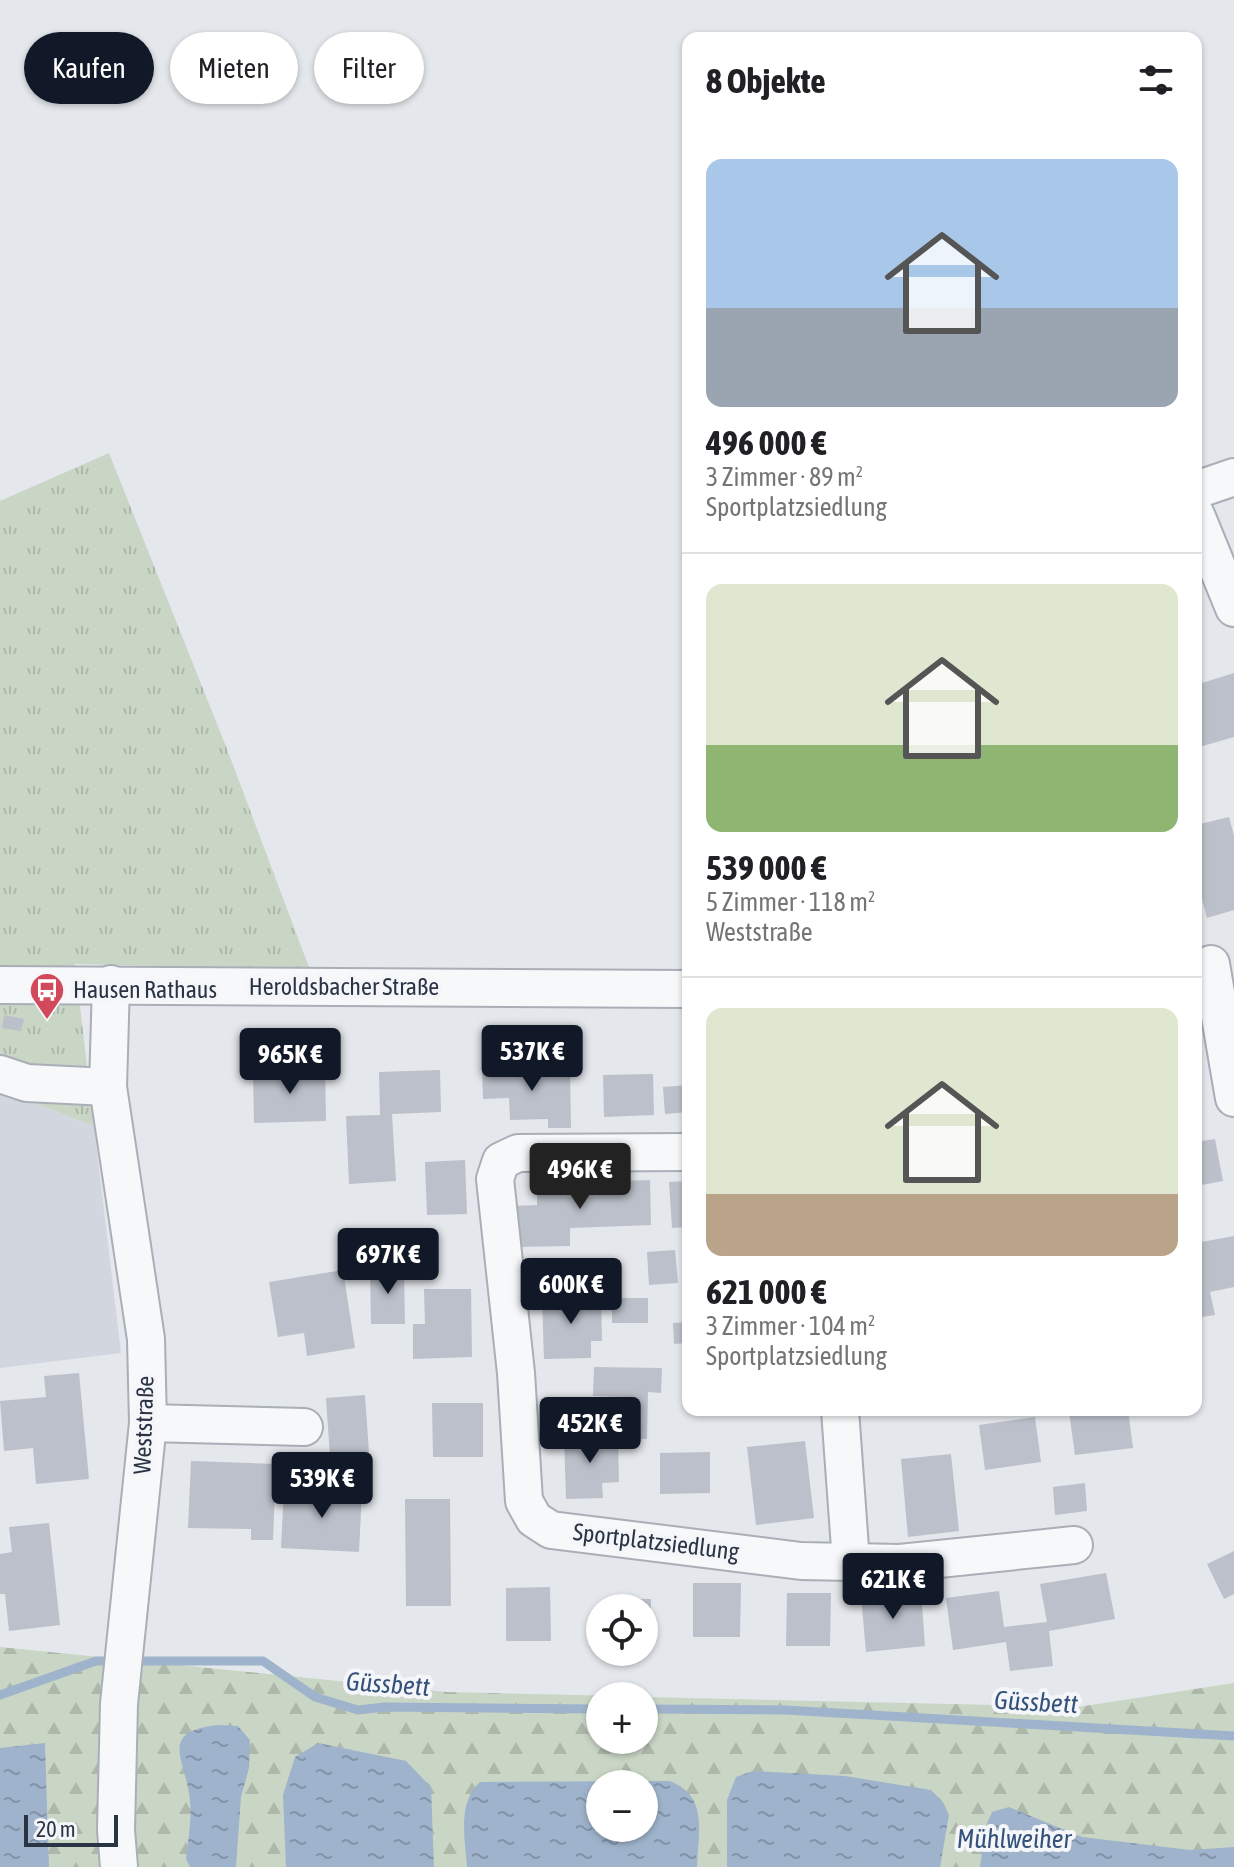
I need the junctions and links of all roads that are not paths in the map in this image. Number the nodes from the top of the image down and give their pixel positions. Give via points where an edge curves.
1 (1234, 477) edge
2 (1202, 488) edge
3 (1202, 530) edge
4 (1234, 608) edge
5 (1214, 963) edge
6 (111, 984) junction
7 (0, 985) edge
8 (682, 989) edge
9 (0, 1074) edge
10 (108, 1087) junction
11 (1234, 1098) edge
12 (682, 1152) edge
13 (840, 1416) edge
14 (148, 1423) junction
15 (304, 1427) dead end
16 (1074, 1545) dead end
17 (851, 1562) junction
18 (119, 1867) edge

1 - 2 street
3 - 4 street
5 - 11 street
6 - 7 street, Heroldsbacher Straße
6 - 8 street, Heroldsbacher Straße
6 - 10 street, Weststraße
9 - 10 street via 27,1083
10 - 14 street, Weststraße via 146,1339
12 - 17 street, Sportplatzsiedlung via 518,1153 501,1161 495,1179 524,1501 534,1519 551,1530 801,1561
13 - 17 street
14 - 15 street
14 - 18 street, Weststraße via 122,1682
16 - 17 street, Sportplatzsiedlung via 900,1563

